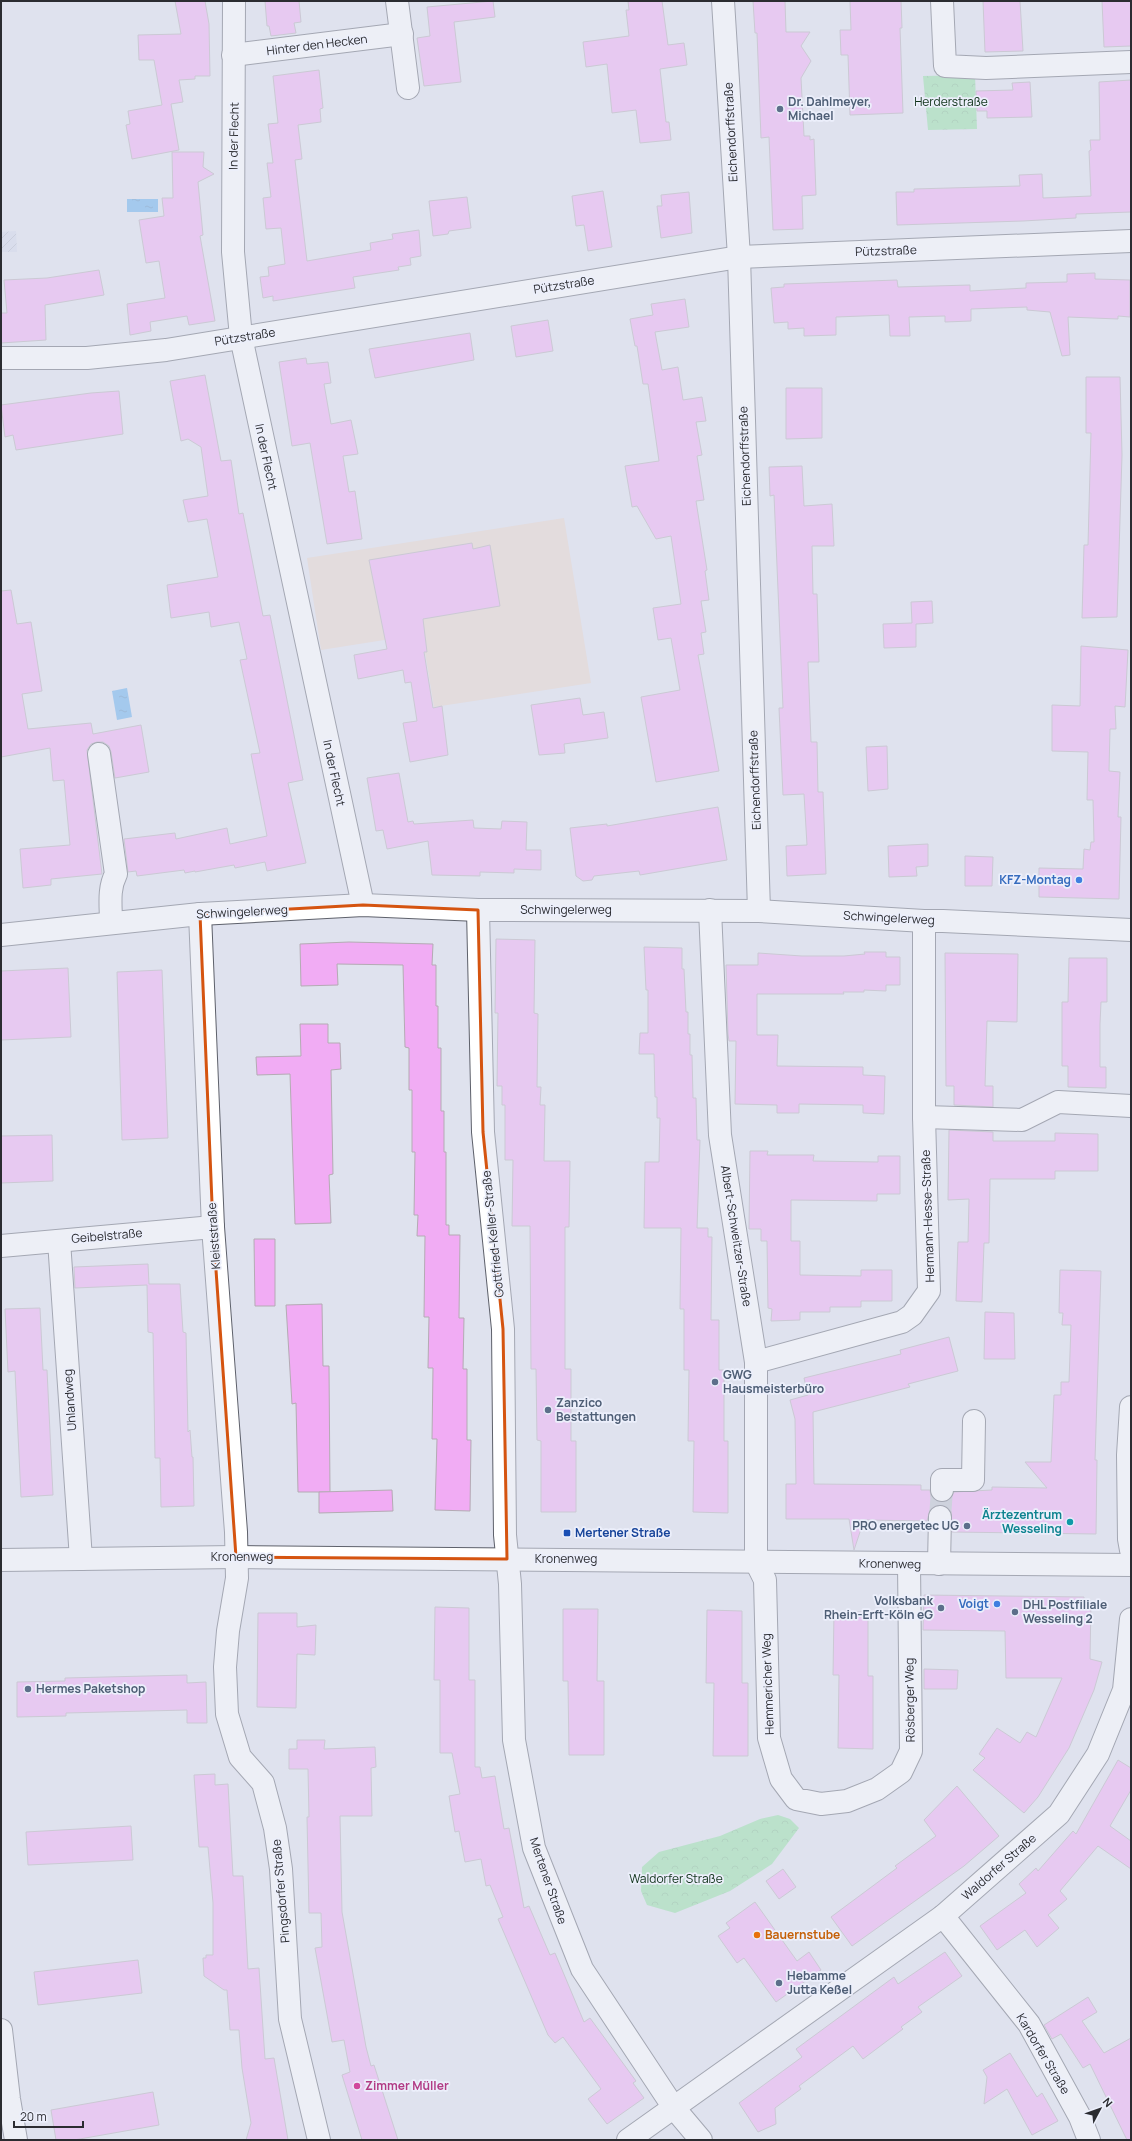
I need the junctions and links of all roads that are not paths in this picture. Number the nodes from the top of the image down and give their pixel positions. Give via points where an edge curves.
1 (234, 1) edge
2 (397, 1) edge
3 (723, 1) edge
4 (942, 1) edge
5 (402, 34) junction
6 (233, 55) junction
7 (1131, 62) edge
8 (408, 88) dead end
9 (1131, 241) edge
10 (739, 257) junction
11 (241, 337) junction
12 (1, 358) edge
13 (99, 754) dead end
14 (363, 905) junction
15 (478, 910) junction
16 (710, 910) junction
17 (760, 911) junction
18 (200, 914) junction
19 (924, 921) junction
20 (111, 924) junction
21 (1131, 930) edge
22 (1, 935) edge
23 (1131, 1106) edge
24 (924, 1116) junction
25 (213, 1227) junction
26 (59, 1241) junction
27 (1, 1246) edge
28 (756, 1362) junction
29 (1131, 1406) edge
30 (974, 1422) dead end
31 (942, 1490) tunnel mouth
32 (940, 1517) tunnel mouth
33 (1131, 1550) edge
34 (236, 1557) junction
35 (81, 1559) junction
36 (506, 1559) junction
37 (1, 1560) edge
38 (756, 1562) junction
39 (910, 1564) junction
40 (939, 1564) junction
41 (1131, 1565) edge
42 (1131, 1619) edge
43 (847, 1800) joint
44 (943, 1916) junction
45 (1, 2030) edge
46 (674, 2108) junction
47 (16, 2140) edge
48 (319, 2140) edge
49 (628, 2140) edge
50 (700, 2140) edge
51 (1089, 2140) edge

1 - 6 street, In der Flecht
2 - 5 street
3 - 10 street, Eichendorffstraße
4 - 7 street via 945,66 986,68
5 - 6 street, Hinter den Hecken
5 - 8 street
6 - 11 street, In der Flecht via 233,252
9 - 10 street, Pützstraße
10 - 11 street, Pützstraße
10 - 17 street, Eichendorffstraße
11 - 12 street, Pützstraße via 166,350 88,358
11 - 14 street, In der Flecht
13 - 20 street via 116,874 110,893
14 - 15 street, Schwingelerweg
14 - 18 street, Schwingelerweg
15 - 16 street, Schwingelerweg
15 - 36 street, Gottfried-Keller-Straße via 483,1132 503,1329
16 - 17 street, Schwingelerweg
16 - 28 street, Albert-Schweitzer-Straße via 720,1135
17 - 19 street, Schwingelerweg
18 - 20 street, Schwingelerweg
18 - 25 street, Kleiststraße
19 - 21 street, Schwingelerweg
19 - 24 street, Hermann-Hesse-Straße
20 - 22 street, Schwingelerweg
23 - 24 street via 1058,1102 1022,1120
24 - 28 street, Hermann-Hesse-Straße via 930,1273 929,1291 920,1306 902,1322
25 - 26 street, Geibelstraße
25 - 34 street, Kleiststraße
26 - 27 street, Geibelstraße
26 - 35 street, Uhlandweg
28 - 38 street, Albert-Schweitzer-Straße
29 - 33 street via 1128,1454 1128,1539
30 - 31 street via 973,1480 942,1480
32 - 40 street
34 - 35 street, Kronenweg
34 - 36 street, Kronenweg
34 - 48 street, Pingsdorfer Straße via 237,1578 225,1667 227,1714 240,1756 263,1783 275,1828 281,1869 290,2019
35 - 37 street, Kronenweg
36 - 38 street, Kronenweg
36 - 46 street, Mertener Straße via 510,1584 514,1740 534,1848 582,1969
38 - 39 street, Kronenweg
38 - 43 street, Hemmericher Weg via 765,1580 770,1738 781,1779 796,1799 821,1804
39 - 40 street, Kronenweg
39 - 43 street, Rösberger Weg via 911,1752 901,1772 877,1789
40 - 41 street, Kronenweg
42 - 44 street, Waldorfer Straße via 1124,1690 1098,1754 1059,1814
44 - 46 street, Waldorfer Straße
44 - 51 street, Kardorfer Straße via 1029,2024 1080,2117
45 - 47 street
46 - 49 street, Waldorfer Straße
46 - 50 street, Mertener Straße

